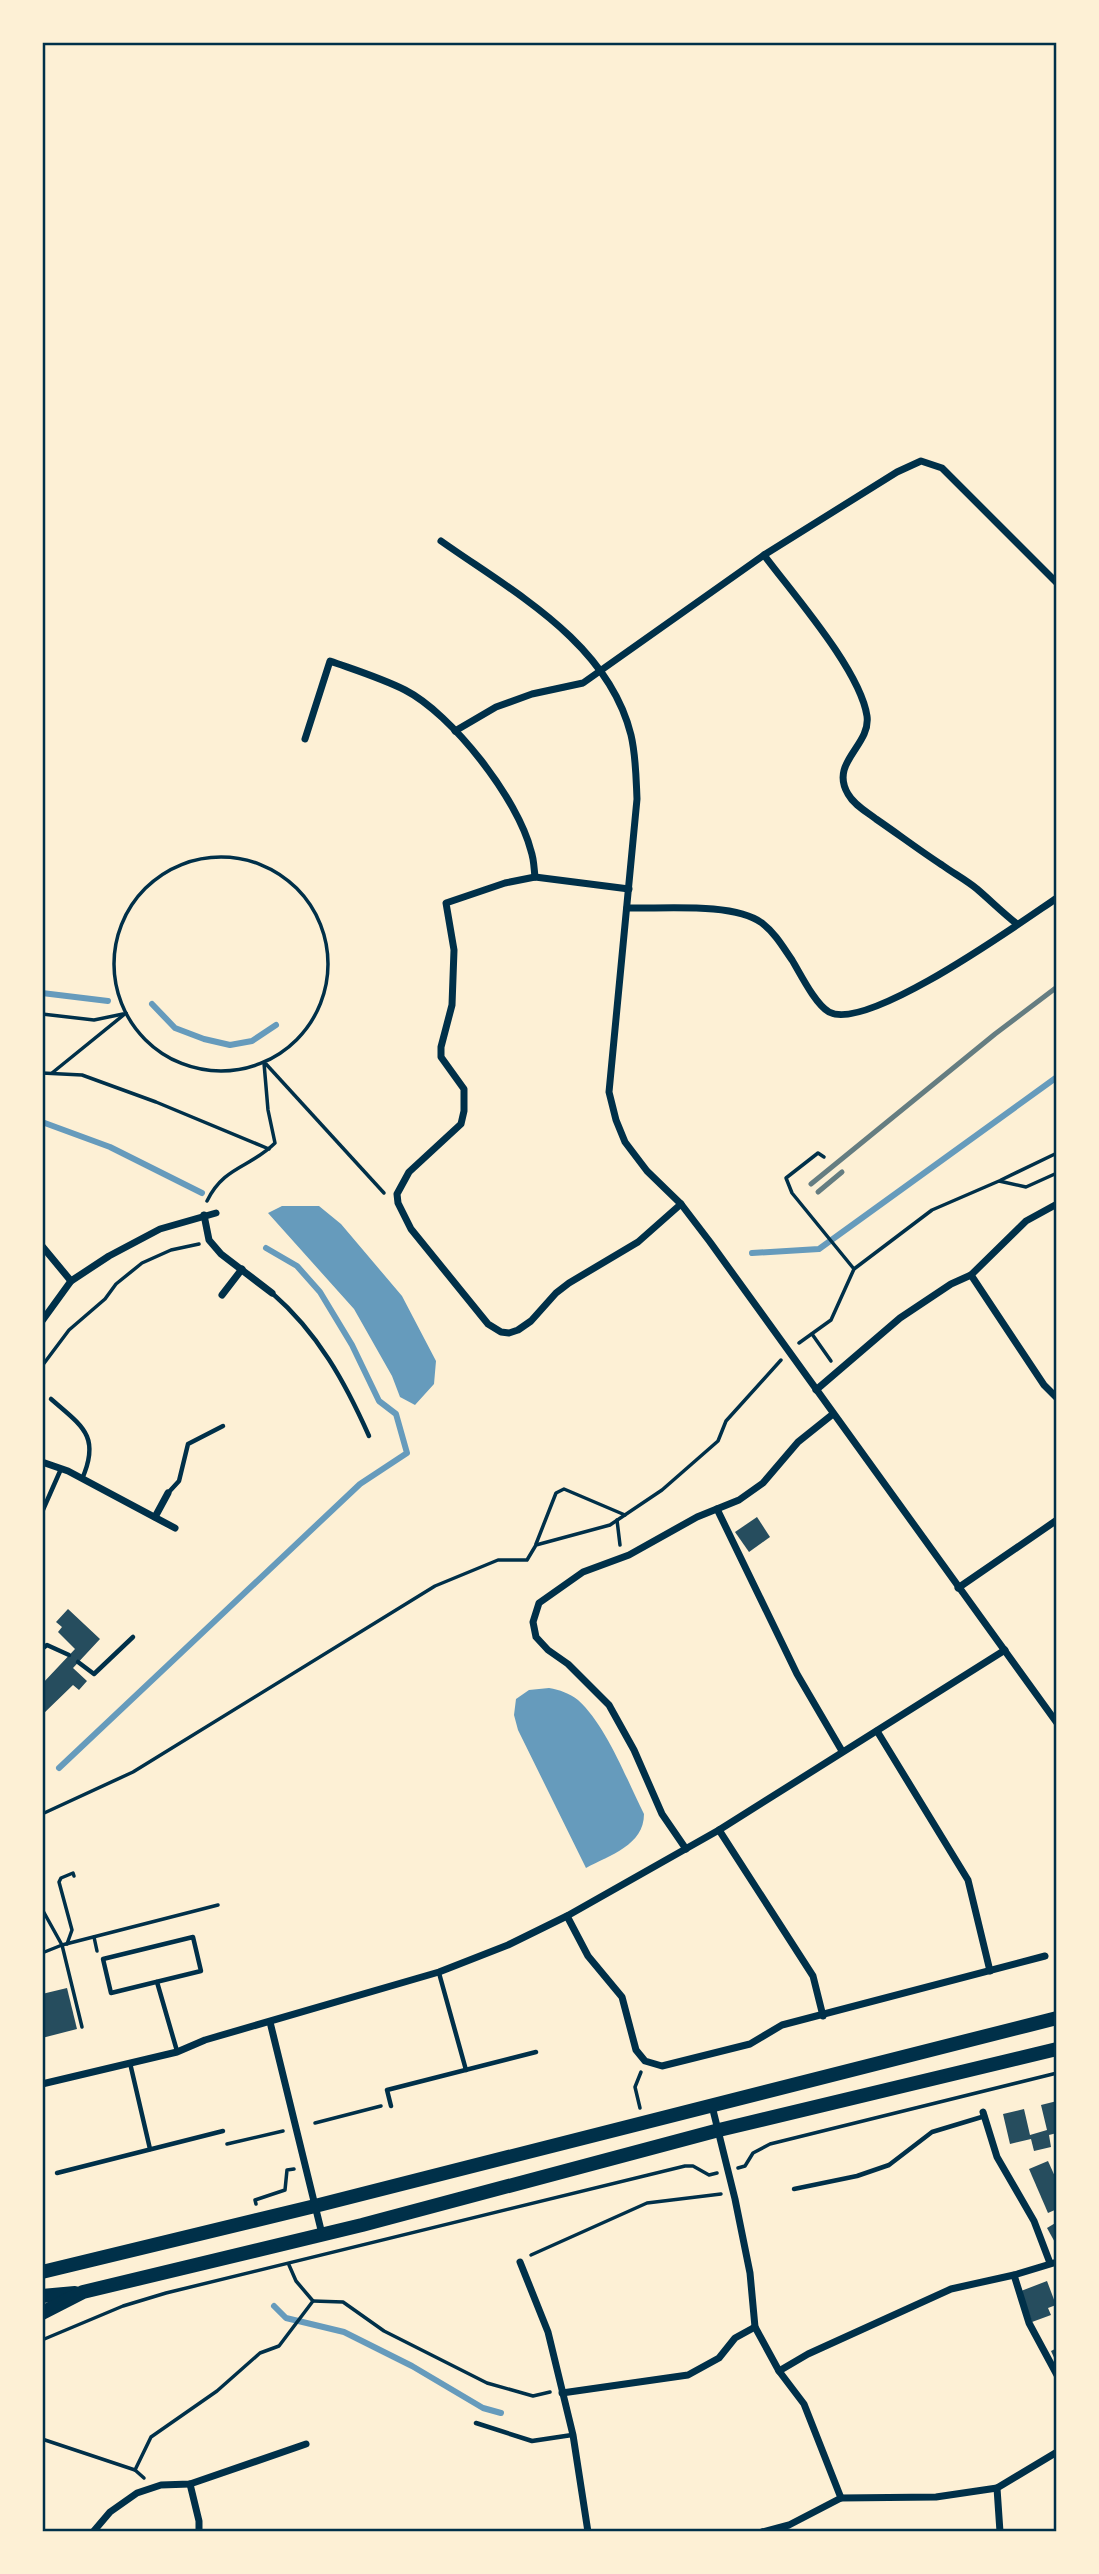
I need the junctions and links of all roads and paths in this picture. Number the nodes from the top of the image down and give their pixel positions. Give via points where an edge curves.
1 (441, 541) dead end
2 (764, 555) junction
3 (1057, 583) edge
4 (601, 672) junction
5 (455, 731) junction
6 (305, 739) dead end
7 (535, 877) junction
8 (629, 889) junction
9 (1057, 898) edge
10 (627, 908) junction
11 (1017, 924) junction
12 (126, 1013) junction
13 (42, 1014) edge
14 (264, 1063) junction
15 (42, 1073) edge
16 (52, 1073) junction
17 (269, 1149) junction
18 (1057, 1153) edge
19 (824, 1157) dead end
20 (1057, 1173) edge
21 (999, 1181) junction
22 (387, 1196) dead end
23 (1057, 1204) edge
24 (681, 1205) junction
25 (216, 1213) dead end
26 (204, 1215) junction
27 (209, 1240) junction
28 (42, 1246) edge
29 (242, 1269) junction
30 (854, 1269) junction
31 (971, 1275) junction
32 (71, 1281) junction
33 (272, 1293) joint
34 (222, 1295) dead end
35 (42, 1321) edge
36 (811, 1334) junction
37 (788, 1352) junction
38 (832, 1362) dead end
39 (42, 1366) edge
40 (816, 1391) junction
41 (1057, 1398) edge
42 (51, 1399) dead end
43 (833, 1414) junction
44 (223, 1426) dead end
45 (369, 1436) dead end
46 (42, 1462) edge
47 (61, 1469) junction
48 (82, 1479) junction
49 (168, 1493) joint
50 (717, 1509) junction
51 (42, 1512) edge
52 (625, 1515) junction
53 (155, 1517) junction
54 (617, 1520) junction
55 (1057, 1520) edge
56 (175, 1528) dead end
57 (536, 1545) junction
58 (621, 1558) junction
59 (958, 1588) junction
60 (133, 1637) dead end
61 (42, 1649) edge
62 (1005, 1650) junction
63 (69, 1655) dead end
64 (78, 1662) dead end
65 (1057, 1723) edge
66 (877, 1731) junction
67 (842, 1751) junction
68 (42, 1814) edge
69 (719, 1830) junction
70 (686, 1849) junction
71 (74, 1876) dead end
72 (218, 1905) dead end
73 (42, 1909) edge
74 (567, 1916) junction
75 (64, 1944) junction
76 (42, 1953) edge
77 (1045, 1956) dead end
78 (990, 1971) junction
79 (439, 1972) junction
80 (157, 1982) junction
81 (822, 2016) junction
82 (1057, 2018) edge
83 (271, 2022) junction
84 (82, 2027) dead end
85 (1057, 2049) edge
86 (177, 2052) junction
87 (536, 2052) dead end
88 (645, 2061) junction
89 (130, 2063) junction
90 (466, 2070) junction
91 (1057, 2073) edge
92 (42, 2084) edge
93 (637, 2096) dead end
94 (390, 2105) joint
95 (712, 2106) junction
96 (984, 2114) joint
97 (315, 2123) dead end
98 (719, 2130) junction
99 (223, 2131) joint
100 (283, 2131) dead end
101 (150, 2150) junction
102 (746, 2166) dead end
103 (287, 2171) dead end
104 (57, 2173) dead end
105 (709, 2175) dead end
106 (794, 2189) dead end
107 (733, 2191) junction
108 (255, 2200) dead end
109 (315, 2206) junction
110 (322, 2235) junction
111 (520, 2262) joint
112 (1053, 2263) edge
113 (289, 2264) junction
114 (42, 2272) edge
115 (1014, 2275) junction
116 (83, 2292) junction
117 (42, 2296) edge
118 (313, 2301) junction
119 (42, 2313) edge
120 (755, 2327) junction
121 (42, 2340) edge
122 (779, 2371) junction
123 (1057, 2375) edge
124 (561, 2391) junction
125 (476, 2423) dead end
126 (573, 2435) junction
127 (42, 2439) edge
128 (306, 2444) dead end
129 (1057, 2452) edge
130 (135, 2470) junction
131 (190, 2484) junction
132 (997, 2488) junction
133 (150, 2489) junction
134 (841, 2498) junction
135 (790, 2529) edge
136 (93, 2532) edge
137 (198, 2532) edge
138 (588, 2532) edge
139 (762, 2532) edge
140 (1000, 2532) edge

1 - 4 street via 551,621
2 - 3 street via 921,461 942,468
2 - 4 street
2 - 11 street via 842,660 865,702 868,721 843,771 849,797 977,889
4 - 5 street via 583,683 496,707
4 - 8 street via 631,734 636,765
5 - 6 street via 406,690 330,661
5 - 7 street via 500,785 532,852
7 - 8 street
7 - 24 street via 446,903 454,950 452,1005 441,1057 464,1089 464,1111 461,1124 401,1183 397,1194 403,1214 488,1324 509,1333 531,1321 569,1283 638,1242
8 - 10 street
9 - 11 street
10 - 11 street via 731,910 749,916 778,939 828,1012 843,1015 912,992
10 - 24 street via 609,1092 625,1142
12 - 13 path via 94,1020
12 - 14 path via 161,1053 185,1065 225,1071
12 - 14 path via 116,988 114,961 118,934 133,902 159,876 191,860 227,856 262,864 292,883 315,911 327,945 328,981 317,1015 295,1043
12 - 16 path
14 - 17 path via 275,1143
14 - 22 path
15 - 16 path
16 - 17 path via 82,1075
17 - 26 path via 220,1180
18 - 21 path
19 - 30 path via 818,1153 786,1178 792,1194
20 - 21 path via 1026,1187
21 - 30 path via 932,1210
23 - 31 street via 1026,1221
24 - 37 street
25 - 26 street
26 - 27 street
26 - 32 street via 138,1239
27 - 29 street
27 - 39 path via 142,1263 69,1330
28 - 32 street
29 - 33 street
29 - 34 street
30 - 36 path via 831,1320
31 - 40 street via 900,1318
31 - 41 street
32 - 35 street
33 - 45 lane via 319,1342 348,1388
36 - 37 path
36 - 38 path
37 - 40 street
37 - 52 path via 726,1421 718,1441
40 - 43 street
42 - 48 lane via 89,1439 90,1460
43 - 50 street via 798,1442 762,1483
43 - 59 street
44 - 49 lane via 188,1444 179,1481
46 - 47 street
47 - 48 street
47 - 51 lane
48 - 53 street
49 - 53 street
50 - 58 street
50 - 67 street via 797,1674
52 - 54 path
52 - 57 path via 564,1489 556,1493
53 - 56 street
54 - 57 path
54 - 58 path
55 - 59 street
57 - 68 path via 527,1560 498,1560 435,1587 133,1772
58 - 70 street via 583,1572 539,1602 533,1622 536,1637 609,1705 662,1814
59 - 62 street
60 - 64 lane via 94,1674
61 - 63 lane via 47,1644
62 - 65 street
62 - 66 street
66 - 67 street
66 - 78 street via 968,1880
67 - 69 street
69 - 70 street
69 - 81 street via 813,1976
70 - 74 street
71 - 75 path via 66,1875 60,1882 72,1930
72 - 75 path
73 - 75 path
74 - 79 street
74 - 88 street via 588,1956 621,1997 636,2050
75 - 76 path
75 - 84 path
77 - 78 street
78 - 81 street
79 - 83 street
79 - 90 lane
80 - 80 lane via 111,1993 103,1959 193,1937 201,1971
80 - 86 lane
81 - 88 street via 782,2025 750,2044 662,2066
82 - 95 main road
83 - 86 street
83 - 109 street
85 - 98 main road
86 - 89 street
87 - 90 lane
88 - 93 path via 635,2087
89 - 92 street
89 - 101 lane
90 - 94 lane via 387,2090
91 - 102 path via 770,2144 753,2153
94 - 97 path
95 - 98 street
95 - 109 main road
96 - 106 lane via 932,2132 889,2165
96 - 112 street via 997,2157
98 - 107 street
98 - 110 main road
99 - 100 path via 226,2144
99 - 101 lane
101 - 104 lane
103 - 108 path via 285,2190
105 - 113 path via 685,2165
107 - 111 path via 647,2203
107 - 120 street via 750,2273
109 - 110 street
109 - 114 main road
110 - 116 main road
111 - 124 street via 548,2332
112 - 115 street
113 - 118 path
113 - 121 path via 123,2306
115 - 122 street via 951,2289
115 - 123 street via 1029,2323
116 - 117 main road
116 - 119 main road
118 - 124 path via 343,2302 384,2331 487,2382 533,2396
118 - 130 path via 279,2346 260,2353 217,2391 151,2437
120 - 122 street
120 - 124 street via 735,2338 719,2358 688,2375
122 - 134 street via 804,2404
124 - 126 street
125 - 126 lane via 532,2441
126 - 138 street
127 - 130 path
128 - 131 street
129 - 132 street
130 - 133 path via 142,2473
131 - 133 street
131 - 137 street
132 - 134 street via 936,2497
132 - 140 street
133 - 136 street via 136,2493 110,2512
134 - 135 street
135 - 139 street

